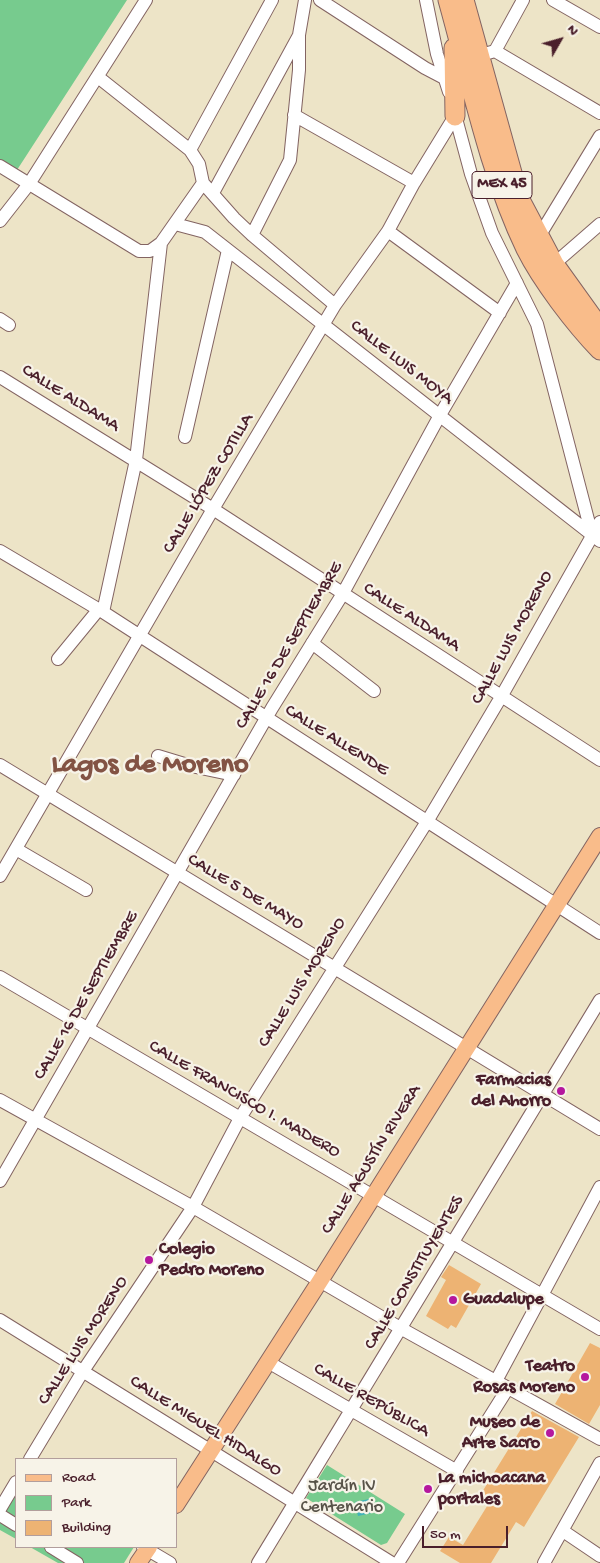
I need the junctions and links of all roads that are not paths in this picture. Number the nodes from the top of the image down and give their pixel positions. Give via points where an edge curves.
1 (146, 0) edge
2 (272, 0) edge
3 (305, 0) edge
4 (320, 0) edge
5 (426, 0) edge
6 (449, 0) edge
7 (464, 0) edge
8 (523, 0) edge
9 (553, 0) edge
10 (453, 19) junction
11 (600, 27) edge
12 (299, 35) junction
13 (487, 54) junction
14 (98, 77) junction
15 (446, 79) junction
16 (479, 108) junction
17 (600, 113) edge
18 (294, 115) junction
19 (455, 116) junction
20 (599, 140) edge
21 (190, 150) junction
22 (0, 166) edge
23 (203, 183) junction
24 (414, 183) junction
25 (29, 184) junction
26 (213, 193) junction
27 (0, 221) edge
28 (174, 224) junction
29 (600, 224) edge
30 (388, 231) junction
31 (252, 235) junction
32 (538, 238) junction
33 (161, 243) junction
34 (228, 250) junction
35 (554, 264) junction
36 (517, 283) junction
37 (335, 305) junction
38 (500, 313) junction
39 (324, 326) junction
40 (600, 328) edge
41 (600, 350) edge
42 (0, 377) edge
43 (440, 415) junction
44 (185, 437) dead end
45 (136, 460) junction
46 (213, 509) junction
47 (600, 522) edge
48 (596, 538) edge
49 (0, 551) edge
50 (342, 595) junction
51 (101, 611) junction
52 (140, 636) junction
53 (312, 643) junction
54 (58, 659) dead end
55 (374, 692) dead end
56 (501, 697) junction
57 (266, 718) junction
58 (158, 756) dead end
59 (600, 760) edge
60 (0, 765) edge
61 (234, 775) junction
62 (48, 794) junction
63 (428, 820) junction
64 (600, 836) edge
65 (16, 848) junction
66 (178, 873) junction
67 (0, 876) edge
68 (86, 890) dead end
69 (556, 905) junction
70 (600, 933) edge
71 (334, 967) junction
72 (0, 977) edge
73 (600, 1000) edge
74 (88, 1029) junction
75 (466, 1048) junction
76 (542, 1094) junction
77 (0, 1100) edge
78 (240, 1118) junction
79 (36, 1121) junction
80 (600, 1129) edge
81 (0, 1181) edge
82 (600, 1187) edge
83 (373, 1196) junction
84 (193, 1207) junction
85 (454, 1244) junction
86 (320, 1281) junction
87 (541, 1295) junction
88 (0, 1320) edge
89 (600, 1328) edge
90 (402, 1329) junction
91 (268, 1362) junction
92 (83, 1371) junction
93 (496, 1381) junction
94 (508, 1388) junction
95 (352, 1410) junction
96 (600, 1439) edge
97 (211, 1452) junction
98 (31, 1458) edge
99 (600, 1463) edge
100 (457, 1471) junction
101 (15, 1484) edge
102 (178, 1502) edge
103 (294, 1502) junction
104 (0, 1508) edge
105 (0, 1515) edge
106 (15, 1524) edge
107 (562, 1532) junction
108 (53, 1548) edge
109 (145, 1551) edge
110 (600, 1556) edge
111 (77, 1563) edge
112 (170, 1563) edge
113 (258, 1563) edge
114 (392, 1563) edge
115 (398, 1563) edge
116 (544, 1563) edge

1 - 14 street
2 - 21 street
3 - 12 street
4 - 15 street
5 - 15 street via 437,54
6 - 10 highway, MEX 45
6 - 13 highway
7 - 13 highway, MEX 45
8 - 13 street
9 - 11 street
10 - 16 highway, MEX 45
10 - 19 highway
12 - 18 street
12 - 26 street
13 - 16 highway
13 - 17 street
13 - 32 highway, MEX 45 via 519,198
14 - 21 street, CALLE LUIS MOYA
14 - 25 street
15 - 19 street
16 - 41 highway, MEX 45 via 488,145 527,250 543,278
18 - 24 street
18 - 31 street via 287,170
19 - 24 street, CALLE LÓPEZ COTILLA
19 - 36 street via 492,233
20 - 32 street
21 - 23 street, CALLE LUIS MOYA via 199,164
22 - 25 street
23 - 26 street, CALLE LUIS MOYA
23 - 28 street
24 - 30 street, CALLE LÓPEZ COTILLA
25 - 27 street
25 - 33 street via 139,251 150,251
26 - 31 street, CALLE LUIS MOYA
28 - 33 street
28 - 34 street, CALLE LUIS MOYA via 205,232
29 - 35 street
30 - 37 street, CALLE LÓPEZ COTILLA
30 - 38 street
31 - 37 street, CALLE LUIS MOYA
32 - 35 highway, MEX 45
33 - 45 street
34 - 39 street, CALLE LUIS MOYA
34 - 44 street
35 - 40 highway, MEX 45
36 - 38 street, CALLE 16 DE SEPTIEMBRE
36 - 48 street via 537,324
37 - 39 street, CALLE LÓPEZ COTILLA
38 - 43 street, CALLE 16 DE SEPTIEMBRE
39 - 43 street, CALLE LUIS MOYA
39 - 46 street, CALLE LÓPEZ COTILLA
42 - 45 street, CALLE ALDAMA
43 - 48 street, CALLE LUIS MOYA
43 - 50 street, CALLE 16 DE SEPTIEMBRE
45 - 46 street, CALLE ALDAMA
45 - 51 street
46 - 50 street, CALLE ALDAMA
46 - 52 street, CALLE LÓPEZ COTILLA
47 - 48 street, CALLE LUIS MORENO
48 - 56 street, CALLE LUIS MORENO
49 - 51 street, CALLE ALLENDE
50 - 53 street, CALLE 16 DE SEPTIEMBRE
50 - 56 street, CALLE ALDAMA
51 - 52 street, CALLE ALLENDE
51 - 54 street
52 - 57 street, CALLE ALLENDE
52 - 62 street, CALLE LÓPEZ COTILLA
53 - 55 street
53 - 57 street, CALLE 16 DE SEPTIEMBRE
56 - 59 street, CALLE ALDAMA
56 - 63 street, CALLE LUIS MORENO
57 - 61 street, CALLE 16 DE SEPTIEMBRE
57 - 63 street, CALLE ALLENDE
58 - 61 street
60 - 62 street, CALLE 5 DE MAYO
61 - 66 street, CALLE 16 DE SEPTIEMBRE
62 - 65 street, CALLE LÓPEZ COTILLA
62 - 66 street, CALLE 5 DE MAYO
63 - 69 street, CALLE ALLENDE
63 - 71 street, CALLE LUIS MORENO
64 - 69 main road, CALLE AGUSTÍN RIVERA
65 - 67 street, CALLE LÓPEZ COTILLA
65 - 68 street
66 - 71 street, CALLE 5 DE MAYO
66 - 74 street, CALLE 16 DE SEPTIEMBRE
69 - 70 street, CALLE ALLENDE
69 - 75 main road, CALLE AGUSTÍN RIVERA
71 - 75 street, CALLE 5 DE MAYO
71 - 78 street, CALLE LUIS MORENO
72 - 74 street, CALLE FRANCISCO I. MADERO
73 - 76 street, CALLE CONSTITUYENTES
74 - 78 street, CALLE FRANCISCO I. MADERO
74 - 79 street, CALLE 16 DE SEPTIEMBRE
75 - 76 street, CALLE 5 DE MAYO
75 - 83 main road, CALLE AGUSTÍN RIVERA
76 - 80 street, CALLE 5 DE MAYO
76 - 85 street, CALLE CONSTITUYENTES
77 - 79 street
78 - 83 street, CALLE FRANCISCO I. MADERO
78 - 84 street, CALLE LUIS MORENO
79 - 81 street, CALLE 16 DE SEPTIEMBRE
79 - 84 street
82 - 87 street
83 - 85 street, CALLE FRANCISCO I. MADERO
83 - 86 main road, CALLE AGUSTÍN RIVERA
84 - 86 street
84 - 92 street, CALLE LUIS MORENO
85 - 87 street, CALLE FRANCISCO I. MADERO
85 - 90 street, CALLE CONSTITUYENTES
86 - 90 street
86 - 91 main road, CALLE AGUSTÍN RIVERA
87 - 89 street, CALLE FRANCISCO I. MADERO
87 - 93 street
88 - 92 street, CALLE MIGUEL HIDALGO
90 - 93 street
90 - 95 street, CALLE CONSTITUYENTES
91 - 95 street, CALLE REPÚBLICA
91 - 97 main road, CALLE AGUSTÍN RIVERA
92 - 97 street, CALLE MIGUEL HIDALGO
92 - 98 street, CALLE LUIS MORENO
93 - 94 street
94 - 96 street
94 - 100 street
95 - 100 street, CALLE REPÚBLICA
95 - 103 street, CALLE CONSTITUYENTES
97 - 102 main road, CALLE AGUSTÍN RIVERA
97 - 103 street, CALLE MIGUEL HIDALGO
99 - 107 street
100 - 115 street
101 - 104 street
103 - 113 street, CALLE CONSTITUYENTES
103 - 114 street, CALLE MIGUEL HIDALGO
105 - 106 street
107 - 110 street
107 - 116 street
108 - 111 street
109 - 112 street

